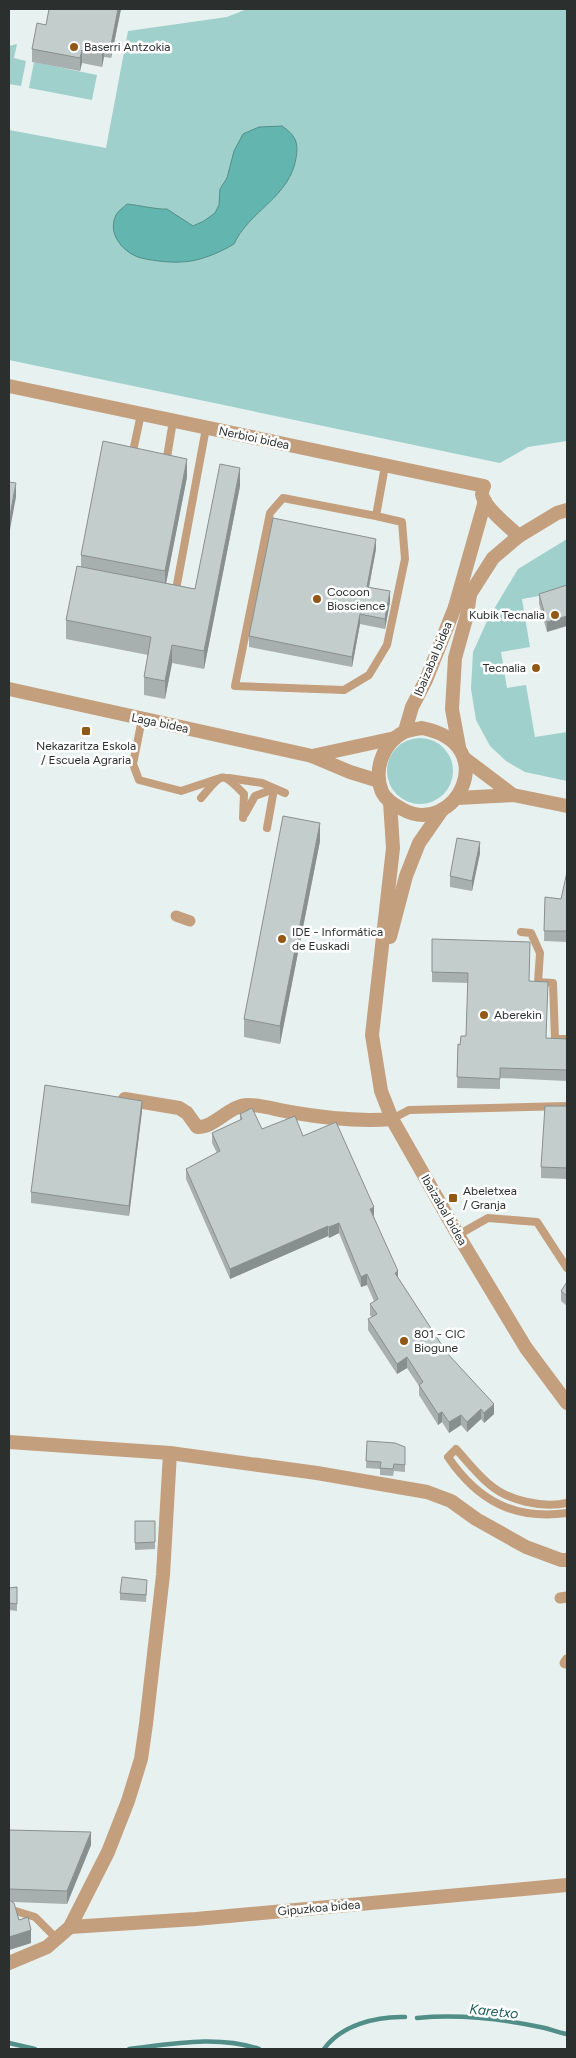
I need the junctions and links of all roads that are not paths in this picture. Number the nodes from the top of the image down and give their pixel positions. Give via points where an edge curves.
1 (9, 386) edge
2 (141, 414) junction
3 (173, 421) junction
4 (206, 428) junction
5 (132, 457) edge
6 (165, 466) edge
7 (385, 466) junction
8 (485, 502) junction
9 (567, 510) edge
10 (376, 516) junction
11 (519, 536) junction
12 (470, 594) junction
13 (164, 595) edge
14 (455, 607) junction
15 (9, 690) edge
16 (142, 718) junction
17 (400, 735) junction
18 (461, 752) junction
19 (312, 756) junction
20 (229, 778) junction
21 (218, 779) junction
22 (379, 781) junction
23 (274, 789) junction
24 (285, 793) dead end
25 (513, 795) junction
26 (201, 798) dead end
27 (457, 798) junction
28 (390, 802) junction
29 (567, 806) edge
30 (442, 810) junction
31 (267, 828) dead end
32 (176, 916) dead end
33 (190, 921) dead end
34 (521, 932) dead end
35 (375, 997) junction
36 (567, 1039) edge
37 (113, 1097) edge
38 (567, 1106) edge
39 (392, 1119) junction
40 (458, 1235) junction
41 (567, 1268) edge
42 (567, 1403) edge
43 (9, 1442) edge
44 (170, 1453) junction
45 (567, 1502) edge
46 (567, 1513) edge
47 (567, 1560) edge
48 (567, 1885) edge
49 (9, 1909) edge
50 (70, 1927) junction
51 (57, 1939) junction
52 (9, 1963) edge

1 - 2 street, Nerbioi bidea
2 - 3 street, Nerbioi bidea
2 - 5 lane
3 - 4 street, Nerbioi bidea
3 - 6 lane
4 - 7 street, Nerbioi bidea
4 - 13 lane via 174,597
7 - 8 street, Nerbioi bidea via 484,486
7 - 10 lane
8 - 11 street
8 - 14 street
9 - 11 street, Ibaizabal bidea
10 - 10 lane via 402,522 404,559 386,645 369,675 344,690 235,686 270,513 283,498
11 - 12 street, Ibaizabal bidea via 493,558
12 - 14 street, Ibaizabal bidea
12 - 18 street, Ibaizabal bidea via 468,615 455,658 452,709
14 - 17 street, Ibaizabal bidea
15 - 16 street, Laga bidea
16 - 19 street, Laga bidea
16 - 21 lane via 133,764 139,780 181,791
17 - 18 street via 422,728 439,731 450,738
17 - 19 street, Laga bidea
17 - 22 street via 386,748 381,758
18 - 25 street
18 - 27 street via 466,771
19 - 22 street, Laga bidea
20 - 21 lane
20 - 23 lane via 262,783
20 - 23 lane via 244,794 243,818 255,796
21 - 26 lane
22 - 28 street
23 - 24 lane
23 - 31 lane
25 - 27 street
25 - 29 street
27 - 30 street
28 - 30 street via 418,814
28 - 35 street, Ibaizabal bidea via 393,848
30 - 35 street, Ibaizabal bidea via 419,843 406,876
32 - 33 street
34 - 36 lane via 531,933 540,953 538,982 553,983 555,1039
35 - 39 street, Ibaizabal bidea via 372,1035 381,1091
37 - 39 street via 179,1108 197,1127 204,1127 227,1112 247,1105 315,1116 372,1121
38 - 39 lane via 409,1110
39 - 40 street, Ibaizabal bidea
40 - 41 lane via 488,1218 537,1222
40 - 42 street, Ibaizabal bidea via 526,1348
43 - 44 street
44 - 47 street via 427,1492 451,1501 526,1547
44 - 50 street via 163,1575 141,1759 108,1852
45 - 46 lane via 538,1503 513,1498 490,1485 456,1449 448,1457 460,1475 502,1507 523,1513
48 - 50 street, Gipuzkoa bidea via 196,1919
49 - 51 lane via 36,1918
50 - 51 street
51 - 52 street via 47,1947

